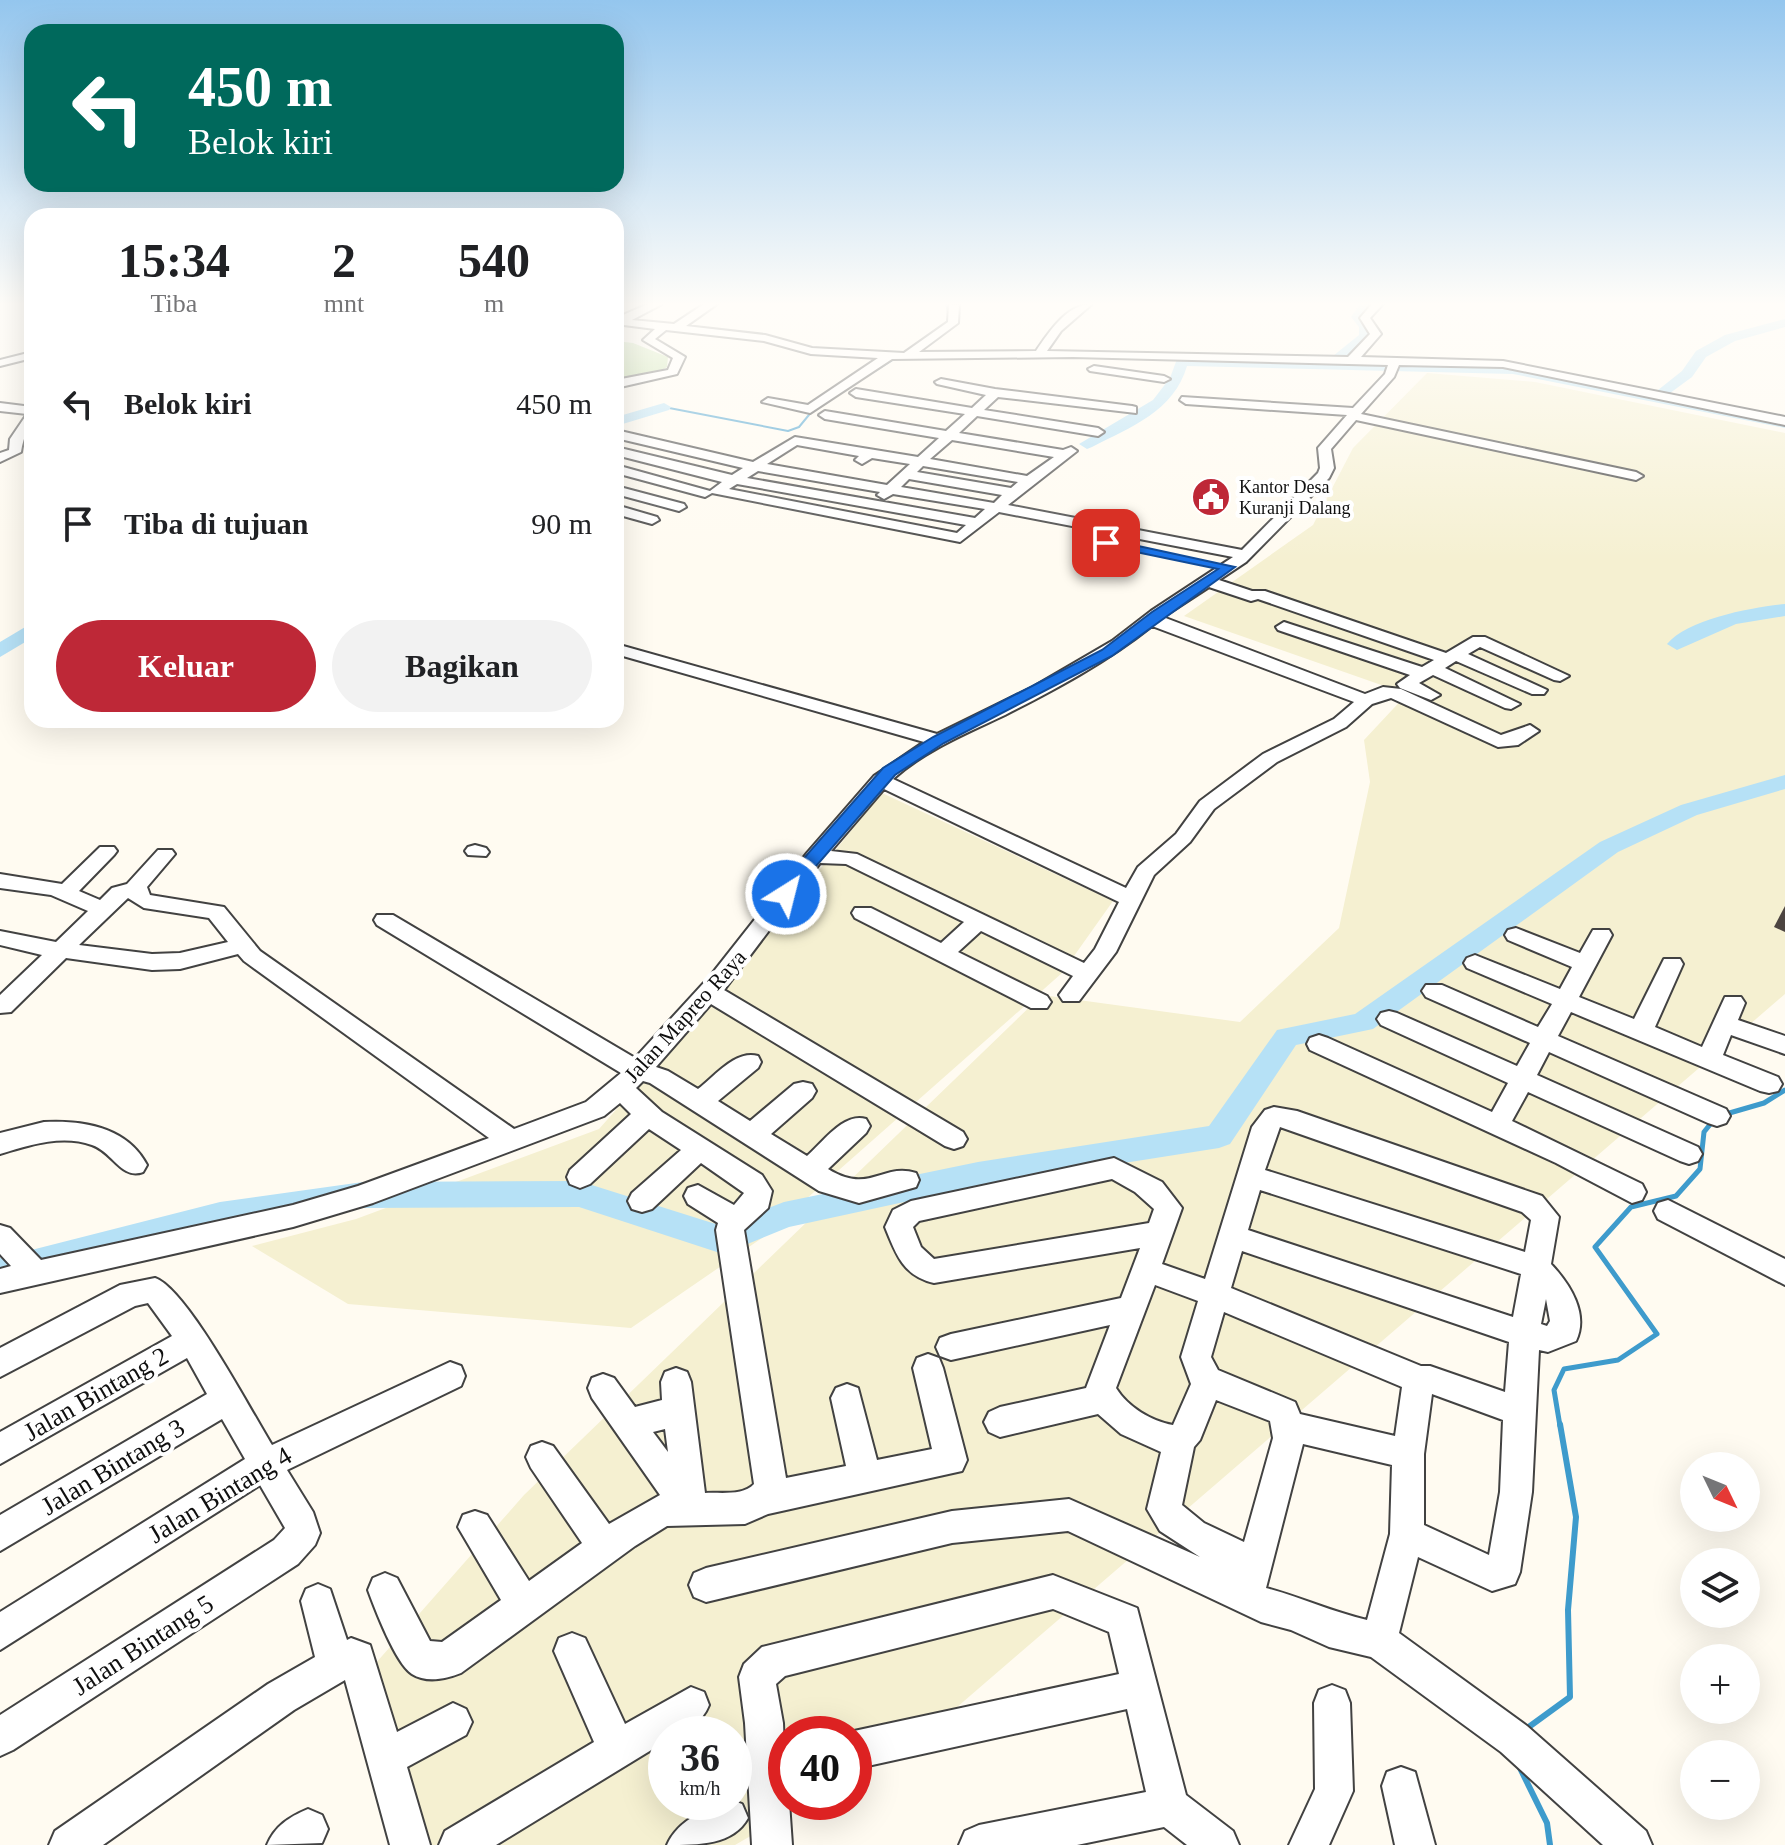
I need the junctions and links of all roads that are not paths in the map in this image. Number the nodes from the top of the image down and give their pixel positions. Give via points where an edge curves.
1 (842, 390) edge
2 (941, 390) edge
3 (988, 390) edge
4 (1018, 390) edge
5 (1029, 390) edge
6 (1376, 390) edge
7 (1632, 390) edge
8 (929, 392) dead end
9 (856, 393) dead end
10 (1186, 400) dead end
11 (768, 402) dead end
12 (837, 404) dead end
13 (1135, 404) dead end
14 (0, 407) edge
15 (24, 412) edge
16 (974, 412) junction
17 (1354, 414) junction
18 (825, 415) dead end
19 (1111, 420) dead end
20 (1785, 421) edge
21 (629, 422) dead end
22 (962, 423) junction
23 (624, 425) edge
24 (24, 426) edge
25 (815, 427) dead end
26 (657, 429) dead end
27 (1098, 432) dead end
28 (624, 434) edge
29 (687, 436) dead end
30 (638, 439) junction
31 (717, 443) dead end
32 (905, 443) dead end
33 (944, 445) junction
34 (920, 446) dead end
35 (668, 447) junction
36 (1072, 450) junction
37 (747, 451) dead end
38 (624, 453) edge
39 (698, 454) junction
40 (978, 455) dead end
41 (0, 458) edge
42 (646, 458) junction
43 (728, 461) junction
44 (921, 461) junction
45 (754, 465) junction
46 (1050, 467) junction
47 (624, 468) edge
48 (624, 473) edge
49 (905, 474) junction
50 (1636, 476) dead end
51 (734, 479) junction
52 (1029, 480) junction
53 (890, 489) junction
54 (624, 492) edge
55 (705, 493) dead end
56 (1013, 493) junction
57 (874, 504) junction
58 (679, 507) dead end
59 (996, 507) junction
60 (624, 511) edge
61 (652, 520) dead end
62 (852, 523) junction
63 (977, 523) junction
64 (1075, 537) dead end
65 (1237, 561) junction
66 (1206, 581) junction
67 (1150, 620) junction
68 (1284, 627) dead end
69 (624, 651) edge
70 (1452, 657) junction
71 (1427, 671) junction
72 (1560, 676) dead end
73 (1538, 690) dead end
74 (1366, 700) junction
75 (1511, 704) dead end
76 (1488, 720) dead end
77 (1530, 731) dead end
78 (939, 740) junction
79 (881, 780) junction
80 (107, 851) dead end
81 (165, 854) dead end
82 (814, 857) junction
83 (0, 881) edge
84 (136, 888) junction
85 (65, 893) junction
86 (1132, 899) junction
87 (103, 909) junction
88 (863, 913) dead end
89 (385, 920) dead end
90 (979, 921) junction
91 (1516, 935) dead end
92 (1601, 935) dead end
93 (4, 943) edge
94 (244, 945) junction
95 (62, 949) junction
96 (942, 954) junction
97 (1475, 963) dead end
98 (1585, 964) junction
99 (1672, 964) dead end
100 (1088, 974) junction
101 (1434, 991) dead end
102 (709, 992) junction
103 (1071, 995) dead end
104 (1565, 1001) junction
105 (1039, 1002) dead end
106 (3, 1006) dead end
107 (1389, 1019) dead end
108 (1640, 1033) junction
109 (1544, 1039) junction
110 (1319, 1044) dead end
111 (1785, 1045) edge
112 (1708, 1061) junction
113 (749, 1062) dead end
114 (1522, 1079) junction
115 (628, 1080) junction
116 (1769, 1084) dead end
117 (803, 1091) dead end
118 (700, 1102) junction
119 (648, 1114) junction
120 (1717, 1116) dead end
121 (1497, 1125) junction
122 (857, 1126) dead end
123 (753, 1134) junction
124 (954, 1139) dead end
125 (511, 1140) junction
126 (0, 1144) edge
127 (698, 1150) junction
128 (1689, 1154) dead end
129 (134, 1165) dead end
130 (809, 1170) junction
131 (1250, 1176) junction
132 (580, 1177) dead end
133 (906, 1180) dead end
134 (1632, 1192) dead end
135 (698, 1196) dead end
136 (642, 1201) dead end
137 (1668, 1211) dead end
138 (736, 1220) junction
139 (1159, 1233) junction
140 (0, 1236) edge
141 (1231, 1236) junction
142 (1536, 1267) junction
143 (1146, 1270) junction
144 (35, 1272) junction
145 (1785, 1273) edge
146 (0, 1281) edge
147 (1213, 1294) junction
148 (1132, 1308) junction
149 (1525, 1334) junction
150 (192, 1340) junction
151 (0, 1363) edge
152 (450, 1376) dead end
153 (1420, 1380) junction
154 (1207, 1382) junction
155 (603, 1388) dead end
156 (847, 1398) dead end
157 (1102, 1399) junction
158 (226, 1400) junction
159 (1519, 1411) junction
160 (1000, 1422) dead end
161 (628, 1423) junction
162 (1287, 1426) junction
163 (1180, 1440) junction
164 (0, 1449) edge
165 (1408, 1454) junction
166 (542, 1457) dead end
167 (265, 1464) junction
168 (865, 1478) junction
169 (764, 1499) junction
170 (690, 1510) junction
171 (475, 1527) dead end
172 (0, 1534) edge
173 (1407, 1534) junction
174 (605, 1547) junction
175 (1250, 1579) junction
176 (706, 1585) dead end
177 (385, 1590) dead end
178 (318, 1601) dead end
179 (524, 1605) junction
180 (0, 1632) edge
181 (1379, 1641) junction
182 (572, 1651) dead end
183 (335, 1663) junction
184 (1140, 1688) junction
185 (1332, 1703) dead end
186 (691, 1705) dead end
187 (453, 1722) dead end
188 (768, 1729) edge
189 (0, 1737) edge
190 (872, 1746) edge
191 (617, 1749) junction
192 (386, 1758) junction
193 (1401, 1786) dead end
194 (1169, 1807) junction
195 (725, 1820) edge
196 (773, 1820) edge
197 (69, 1845) edge
198 (410, 1845) edge
199 (459, 1845) edge
200 (687, 1845) edge
201 (772, 1845) edge
202 (979, 1845) edge
203 (1219, 1845) edge
204 (1309, 1845) edge
205 (1415, 1845) edge
206 (1632, 1845) edge

1 - 11 street via 810,409
2 - 8 street
3 - 16 street
4 - 19 street
5 - 13 street via 1077,401
6 - 17 street, Jalan Mapreo Raya
7 - 20 street
9 - 16 street
10 - 17 street
12 - 22 street
14 - 15 street
16 - 22 street
16 - 27 street
17 - 50 street
17 - 65 street, Jalan Mapreo Raya via 1324,448 1324,475
18 - 33 street
21 - 23 street
22 - 33 street
22 - 36 street
24 - 41 street via 15,452
25 - 32 street
26 - 30 street
28 - 30 street
29 - 35 street
30 - 35 street
31 - 39 street
33 - 34 street
33 - 36 street
33 - 44 street
35 - 39 street
35 - 42 street
36 - 46 street
37 - 43 street
38 - 42 street
39 - 43 street
40 - 46 street
42 - 47 street
42 - 51 street
43 - 45 street
44 - 45 street via 795,441
44 - 49 street
44 - 52 street
45 - 51 street
45 - 53 street
46 - 52 street
48 - 55 street
49 - 53 street
49 - 56 street
51 - 57 street
51 - 62 street via 717,492
52 - 56 street
53 - 57 street
53 - 59 street
54 - 58 street
56 - 59 street
57 - 62 street
57 - 63 street
59 - 63 street
59 - 65 street
60 - 61 street
62 - 63 street via 957,538
64 - 65 street
65 - 66 street, Jalan Mapreo Raya
66 - 67 street, Jalan Mapreo Raya
66 - 70 street
67 - 74 street
67 - 78 street, Jalan Mapreo Raya via 1107,653
68 - 71 street
69 - 78 street
70 - 71 street
70 - 72 street via 1479,641
70 - 73 street
71 - 75 street
71 - 76 street via 1406,684
74 - 77 street via 1395,693 1498,741
74 - 86 street via 1340,723 1282,750 1214,799 1177,844 1147,868
78 - 79 street, Jalan Mapreo Raya
79 - 82 street, Jalan Mapreo Raya
79 - 86 street
80 - 85 street
81 - 84 street
82 - 90 street via 850,858
82 - 102 street, Jalan Mapreo Raya
83 - 85 street
84 - 87 street via 120,893
84 - 94 street via 144,901 216,912
85 - 87 street
86 - 100 street
87 - 95 street
88 - 96 street
89 - 115 street
90 - 96 street
90 - 100 street
91 - 98 street
92 - 98 street
93 - 95 street
94 - 95 street via 180,961 152,962
94 - 125 street via 252,956
95 - 106 street
96 - 105 street
97 - 104 street
98 - 104 street
99 - 108 street
100 - 103 street
101 - 109 street
102 - 115 street, Jalan Mapreo Raya
102 - 124 street
104 - 108 street
104 - 109 street
107 - 114 street
108 - 112 street
109 - 114 street
109 - 120 street
110 - 121 street
111 - 112 street via 1728,1013
112 - 116 street
113 - 118 street
114 - 121 street
114 - 128 street
115 - 118 street via 659,1077
115 - 119 street
115 - 125 street, Jalan Mapreo Raya via 595,1109
117 - 123 street
118 - 123 street
119 - 127 street
119 - 132 street
121 - 134 street
122 - 130 street
123 - 130 street
125 - 144 street, Jalan Mapreo Raya via 293,1216
126 - 129 street via 55,1132 92,1134 119,1147
127 - 136 street
127 - 138 street via 758,1191 758,1200
130 - 133 street via 859,1192
131 - 141 street
131 - 142 street
131 - 142 street via 1265,1127 1274,1117 1288,1118 1532,1204 1545,1217
135 - 138 street
137 - 145 street
138 - 169 street via 730,1230 771,1485
139 - 139 street via 934,1271 916,1263 899,1227 911,1212 1114,1168 1166,1202
139 - 143 street
140 - 144 street
141 - 147 street
141 - 149 street
142 - 149 street
142 - 149 street via 1559,1291 1565,1332 1548,1339
143 - 147 street
143 - 148 street
144 - 146 street, Jalan Mapreo Raya
147 - 153 street
147 - 154 street via 1196,1357
148 - 157 street via 1101,1388
148 - 168 street via 939,1358 951,1460
149 - 159 street
150 - 151 street via 160,1294 147,1289
150 - 158 street
150 - 164 street, Jalan Bintang 2
152 - 167 street, Jalan Bintang 4
153 - 159 street
153 - 165 street
154 - 162 street via 1266,1402 1284,1412
154 - 163 street
155 - 161 street
156 - 168 street
157 - 160 street
157 - 163 street via 1112,1411 1167,1441
158 - 167 street
158 - 172 street, Jalan Bintang 3
159 - 173 street via 1516,1492 1503,1572 1492,1574
161 - 170 street
161 - 170 street via 678,1397
162 - 165 street
162 - 175 street via 1289,1438
163 - 175 street via 1164,1509 1173,1522
165 - 173 street
166 - 174 street
167 - 180 street, Jalan Bintang 4
167 - 189 street, Jalan Bintang 5 via 301,1524 299,1541
168 - 169 street
169 - 170 street via 745,1508
170 - 174 street via 663,1510
171 - 179 street
173 - 181 street
174 - 179 street
175 - 176 street via 1069,1515 952,1527
175 - 181 street via 1261,1604
177 - 179 street via 417,1654 432,1662 448,1660
178 - 183 street
181 - 206 street via 1514,1739
182 - 191 street
183 - 192 street via 357,1658
183 - 197 street
184 - 188 street via 1124,1621 1053,1592 775,1660 757,1677
184 - 190 street
184 - 194 street
185 - 204 street via 1334,1791
186 - 191 street
187 - 192 street
191 - 199 street
192 - 198 street
193 - 205 street
194 - 202 street
194 - 203 street
195 - 200 street
196 - 201 street

